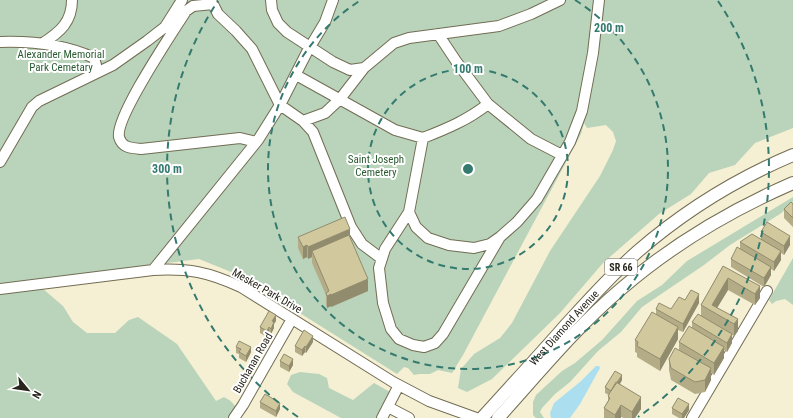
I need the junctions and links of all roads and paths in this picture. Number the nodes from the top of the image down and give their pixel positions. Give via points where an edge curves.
1 (72, 0) edge
2 (182, 0) edge
3 (271, 0) edge
4 (332, 0) edge
5 (560, 0) edge
6 (599, 0) edge
7 (213, 2) edge
8 (438, 34) junction
9 (0, 42) edge
10 (42, 43) junction
11 (310, 47) junction
12 (94, 58) junction
13 (113, 65) junction
14 (364, 68) junction
15 (96, 73) junction
16 (296, 75) junction
17 (340, 100) junction
18 (488, 104) junction
19 (280, 105) junction
20 (303, 121) junction
21 (423, 138) junction
22 (256, 142) junction
23 (562, 155) junction
24 (793, 155) edge
25 (0, 162) edge
26 (793, 183) edge
27 (409, 212) junction
28 (500, 237) junction
29 (382, 259) junction
30 (152, 270) junction
31 (0, 289) edge
32 (767, 291) dead end
33 (292, 319) junction
34 (399, 385) junction
35 (388, 407) junction
36 (234, 418) edge
37 (382, 418) edge
38 (409, 418) edge
39 (476, 418) edge
40 (482, 418) edge
41 (498, 418) edge
42 (692, 418) edge

1 - 10 street via 72,9 66,23 57,34
2 - 13 street via 165,27
3 - 11 street via 278,23
4 - 11 street via 325,22
5 - 8 street via 499,26
6 - 23 street via 593,53 582,111
7 - 19 street via 218,14 252,49
7 - 22 street via 193,6 186,11 135,92 120,127 119,136 122,144 128,148 141,149 240,138
8 - 14 street via 409,38 394,44
8 - 18 street
9 - 10 street
10 - 12 street via 81,52
11 - 14 street via 350,70
11 - 16 street
12 - 13 street
12 - 15 street
13 - 15 street
14 - 17 street
15 - 25 street via 39,101 32,108
16 - 17 street
16 - 19 street
17 - 20 street via 325,113
17 - 21 street via 395,130
18 - 21 street via 451,127
18 - 23 street via 531,139
19 - 20 street
19 - 22 street
20 - 29 street via 313,132 351,227 362,244
21 - 27 street
22 - 30 street
23 - 28 street via 537,198 517,222
24 - 40 main road, West Diamond Avenue / SR 66 via 714,196 680,218 637,252 600,288
26 - 41 main road, West Diamond Avenue / SR 66 via 724,216 651,264 587,321
27 - 28 street via 416,227 428,238 449,245 474,248 490,244
27 - 29 street via 385,249
28 - 29 street via 443,334 435,343 424,347 399,339 391,328 383,303 378,268
30 - 31 street, Mesker Park Drive
30 - 33 street, Mesker Park Drive via 188,270 216,276 241,287
32 - 42 street
33 - 34 street, Mesker Park Drive
33 - 36 street, Buchanan Road
34 - 35 street
34 - 39 street, Mesker Park Drive via 429,401
35 - 37 street
35 - 38 street

